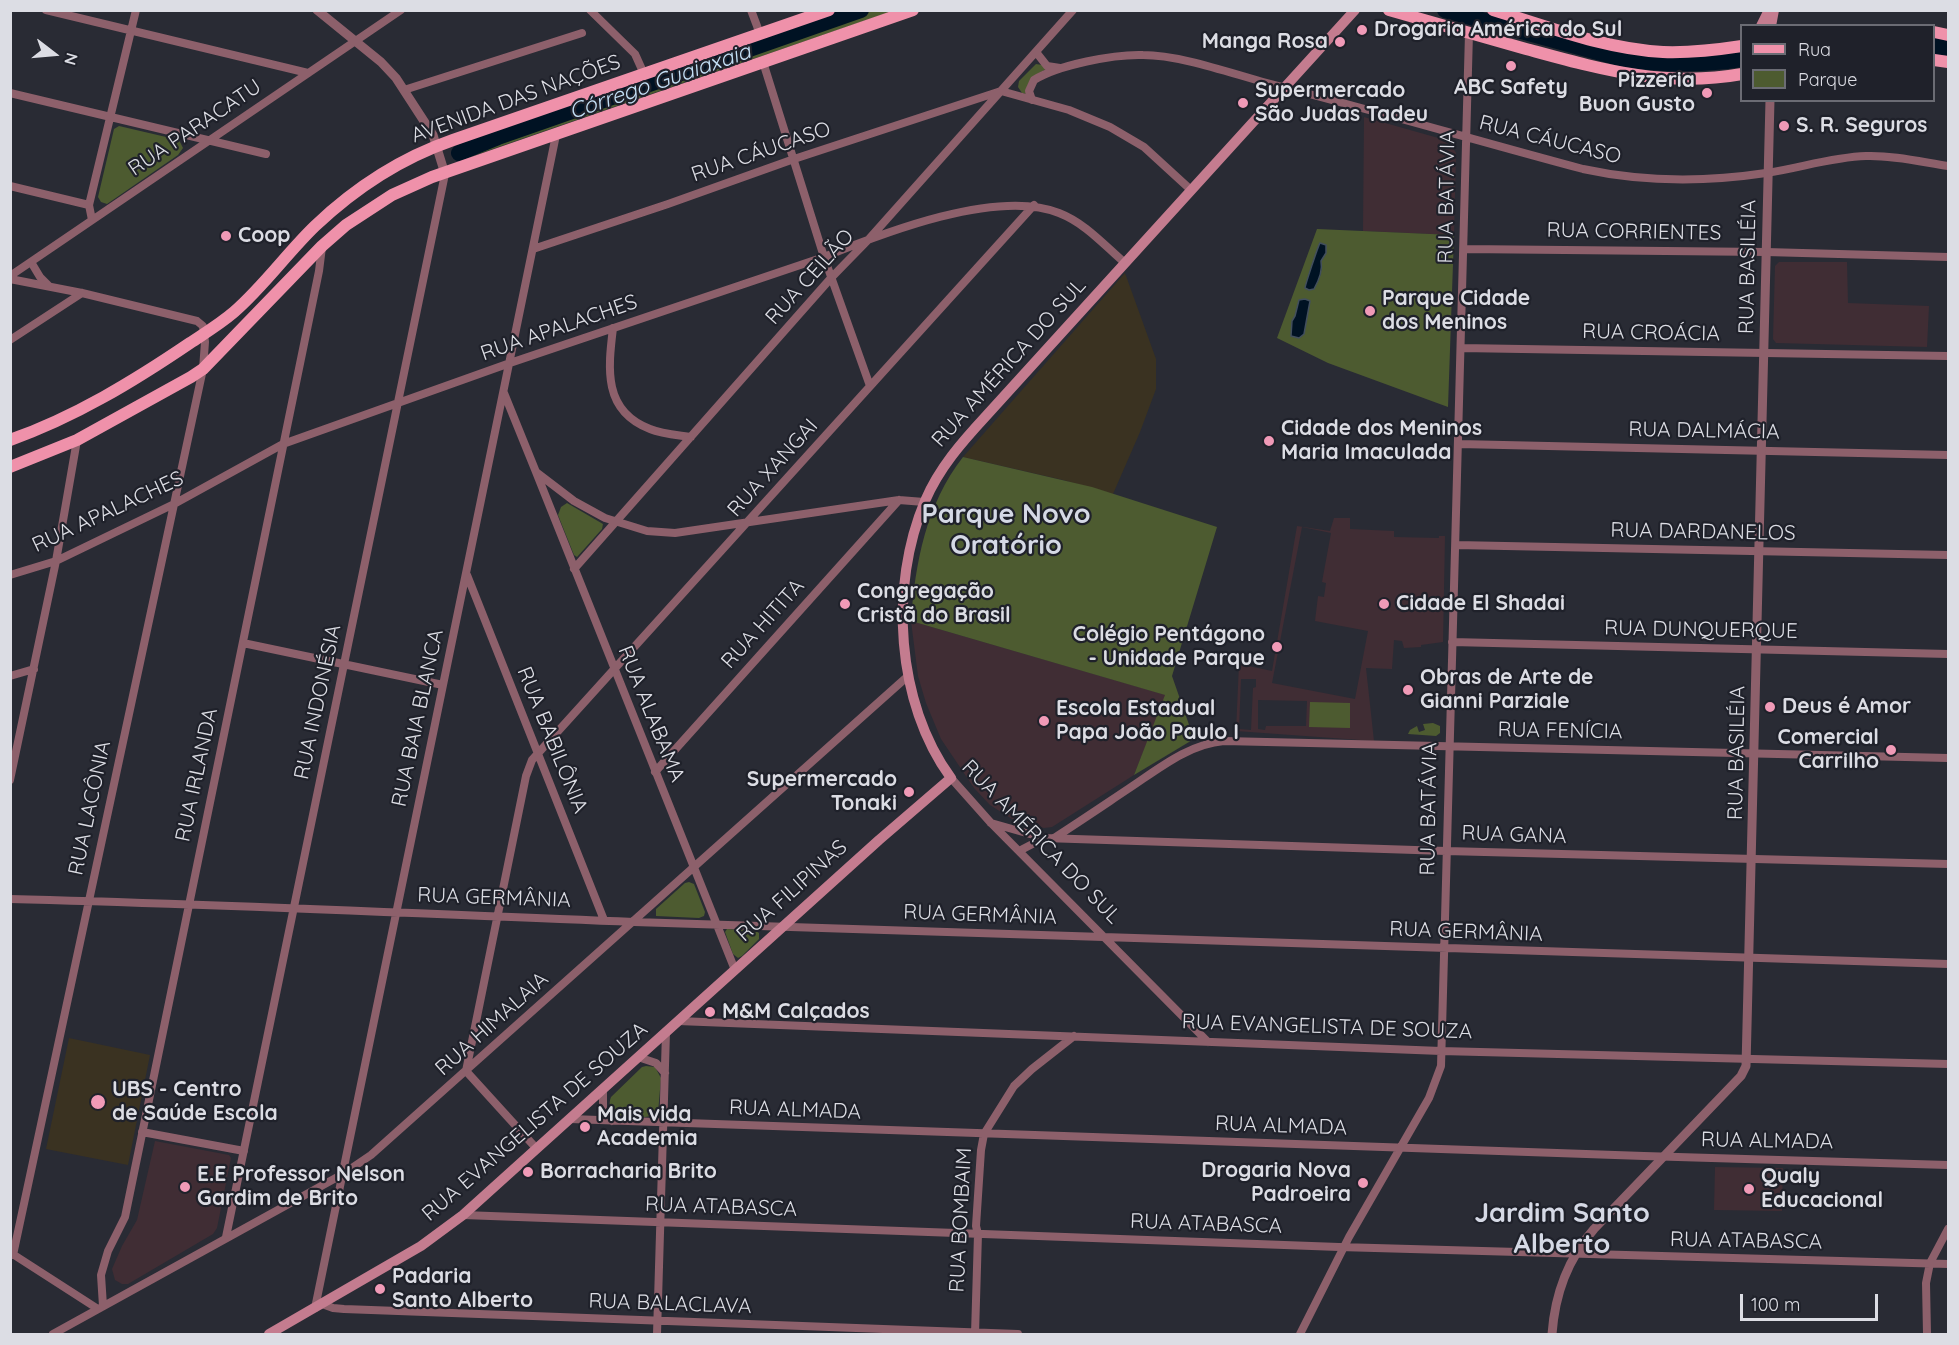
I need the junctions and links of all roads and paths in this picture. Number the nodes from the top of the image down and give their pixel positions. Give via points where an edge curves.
1 (46, 10) edge
2 (136, 10) edge
3 (317, 10) edge
4 (401, 10) edge
5 (590, 10) edge
6 (751, 10) edge
7 (829, 10) edge
8 (914, 10) edge
9 (1073, 10) edge
10 (1355, 10) edge
11 (1389, 10) edge
12 (1493, 10) edge
13 (1769, 10) edge
14 (1762, 24) edge
15 (131, 31) junction
16 (582, 33) dead end
17 (1468, 33) junction
18 (760, 34) junction
19 (355, 41) junction
20 (1740, 46) edge
21 (1036, 52) junction
22 (764, 62) junction
23 (1062, 68) junction
24 (308, 73) junction
25 (644, 74) junction
26 (1740, 74) edge
27 (1285, 87) junction
28 (404, 90) junction
29 (1001, 91) junction
30 (10, 93) edge
31 (1032, 100) junction
32 (1770, 102) edge
33 (110, 117) junction
34 (556, 135) junction
35 (1466, 138) junction
36 (209, 141) junction
37 (437, 146) junction
38 (266, 154) dead end
39 (794, 159) junction
40 (1948, 166) edge
41 (1768, 172) junction
42 (445, 174) junction
43 (374, 180) junction
44 (10, 186) edge
45 (1191, 190) junction
46 (392, 195) junction
47 (89, 205) junction
48 (1034, 205) junction
49 (92, 220) junction
50 (869, 239) junction
51 (322, 246) junction
52 (533, 249) junction
53 (1464, 249) junction
54 (1766, 252) junction
55 (824, 257) junction
56 (1948, 257) edge
57 (31, 262) junction
58 (1125, 263) junction
59 (11, 276) edge
60 (831, 278) junction
61 (49, 286) junction
62 (82, 293) junction
63 (613, 328) junction
64 (205, 333) junction
65 (10, 340) edge
66 (1461, 348) junction
67 (1764, 352) junction
68 (1948, 356) edge
69 (510, 363) junction
70 (202, 369) junction
71 (870, 386) junction
72 (504, 393) junction
73 (398, 404) junction
74 (691, 437) junction
75 (10, 440) edge
76 (77, 440) junction
77 (284, 444) junction
78 (1459, 444) junction
79 (1762, 451) junction
80 (1948, 455) edge
81 (10, 467) edge
82 (536, 472) junction
83 (899, 500) junction
84 (924, 502) junction
85 (174, 504) junction
86 (617, 522) junction
87 (749, 522) junction
88 (1456, 545) junction
89 (1759, 552) junction
90 (1948, 555) edge
91 (56, 561) junction
92 (574, 569) junction
93 (466, 573) junction
94 (10, 575) edge
95 (1452, 642) junction
96 (243, 643) junction
97 (1757, 650) junction
98 (1948, 654) edge
99 (344, 665) junction
100 (34, 669) junction
101 (614, 669) junction
102 (10, 676) edge
103 (908, 676) junction
104 (443, 686) junction
105 (1449, 746) junction
106 (538, 753) junction
107 (1755, 753) junction
108 (1948, 758) edge
109 (942, 765) junction
110 (655, 772) junction
111 (951, 778) junction
112 (10, 780) edge
113 (934, 791) junction
114 (991, 823) junction
115 (1044, 838) junction
116 (1054, 838) junction
117 (1019, 851) junction
118 (1446, 851) junction
119 (1752, 860) junction
120 (1948, 864) edge
121 (694, 868) junction
122 (10, 899) edge
123 (89, 901) junction
124 (189, 903) junction
125 (294, 910) junction
126 (396, 912) junction
127 (498, 915) junction
128 (604, 920) junction
129 (634, 922) junction
130 (716, 924) junction
131 (784, 926) junction
132 (1104, 938) junction
133 (1445, 949) junction
134 (1750, 959) junction
135 (1948, 964) edge
136 (735, 969) junction
137 (696, 1005) junction
138 (678, 1021) junction
139 (704, 1022) junction
140 (666, 1032) junction
141 (1074, 1036) junction
142 (1208, 1042) junction
143 (1442, 1051) junction
144 (638, 1058) junction
145 (1747, 1059) junction
146 (1948, 1064) edge
147 (466, 1071) junction
148 (665, 1074) junction
149 (603, 1090) junction
150 (570, 1119) junction
151 (613, 1121) junction
152 (665, 1123) junction
153 (142, 1132) junction
154 (984, 1134) junction
155 (536, 1148) junction
156 (1402, 1148) junction
157 (244, 1151) junction
158 (1663, 1157) junction
159 (1948, 1165) edge
160 (343, 1174) junction
161 (464, 1215) junction
162 (661, 1222) junction
163 (1948, 1230) edge
164 (978, 1234) junction
165 (226, 1237) junction
166 (1346, 1247) junction
167 (12, 1254) edge
168 (1574, 1254) junction
169 (1930, 1263) junction
170 (1948, 1264) edge
171 (318, 1306) junction
172 (101, 1308) junction
173 (658, 1322) junction
174 (975, 1334) edge
175 (53, 1335) edge
176 (269, 1335) edge
177 (657, 1335) edge
178 (1018, 1335) edge
179 (1300, 1335) edge
180 (1552, 1335) edge
181 (1927, 1335) edge

1 - 15 street
2 - 15 street
3 - 19 street
4 - 19 street, RUA PARACATU
5 - 25 street via 635,54
6 - 18 street
7 - 18 main road, AVENIDA DAS NAÇÕES
8 - 22 main road
9 - 21 street, RUA CEILÃO
10 - 27 main road, RUA AMÉRICA DO SUL
11 - 17 main road
12 - 20 main road via 1637,49 1682,52
13 - 14 main road
15 - 24 street
15 - 33 street
16 - 28 street
17 - 26 main road via 1636,76 1701,80
17 - 35 street, RUA BATÁVIA
18 - 25 main road, AVENIDA DAS NAÇÕES
19 - 24 street, RUA PARACATU
19 - 28 street via 389,69
21 - 23 street via 1047,66
21 - 29 street, RUA CEILÃO
22 - 34 main road
22 - 39 street
23 - 27 street, RUA CÁUCASO via 1143,54
23 - 31 street, RUA CÁUCASO via 1034,80 1029,91
24 - 36 street, RUA PARACATU
25 - 37 main road, AVENIDA DAS NAÇÕES
27 - 35 street, RUA CÁUCASO
27 - 45 main road, RUA AMÉRICA DO SUL
28 - 37 street
29 - 31 street
29 - 39 street, RUA CÁUCASO
29 - 50 street, RUA CEILÃO
30 - 33 street
31 - 45 street via 1088,117 1123,133
32 - 41 street, RUA BASILÉIA
33 - 36 street
33 - 47 street
34 - 42 main road
34 - 52 street, RUA BAIA BLANCA
35 - 41 street, RUA CÁUCASO via 1614,176 1711,179
35 - 53 street, RUA BATÁVIA
36 - 38 street
36 - 49 street, RUA PARACATU
37 - 42 street
37 - 43 main road, AVENIDA DAS NAÇÕES
39 - 52 street, RUA CÁUCASO
39 - 55 street
40 - 41 street, RUA CÁUCASO via 1854,156
41 - 54 street, RUA BASILÉIA
42 - 46 main road
42 - 73 street, RUA INDONÉSIA
43 - 46 main road via 390,183
43 - 64 main road, AVENIDA DAS NAÇÕES via 320,222 235,312
44 - 47 street
45 - 58 main road, RUA AMÉRICA DO SUL
46 - 51 main road via 357,216
47 - 49 street
48 - 50 street, RUA APALACHES via 981,208
48 - 58 street, RUA APALACHES via 1083,225
48 - 71 street, RUA XANGAI
49 - 57 street, RUA PARACATU
50 - 55 street, RUA APALACHES
50 - 60 street, RUA CEILÃO
51 - 70 main road
51 - 77 street, RUA IRLANDA
52 - 69 street, RUA BAIA BLANCA
53 - 54 street, RUA CORRIENTES
53 - 66 street, RUA BATÁVIA
54 - 56 street, RUA CORRIENTES
54 - 67 street, RUA BASILÉIA
55 - 60 street
55 - 63 street, RUA APALACHES
57 - 59 street, RUA PARACATU
57 - 61 street
58 - 84 main road, RUA AMÉRICA DO SUL via 953,453
59 - 61 street
60 - 71 street
60 - 74 street, RUA CEILÃO
61 - 62 street
62 - 64 street via 196,321
62 - 65 street
63 - 69 street, RUA APALACHES
63 - 74 street via 610,383 622,410 651,429
64 - 70 street, RUA LACÔNIA
64 - 75 main road, AVENIDA DAS NAÇÕES via 138,378 34,432
66 - 67 street, RUA CROÁCIA
66 - 78 street, RUA BATÁVIA
67 - 68 street, RUA CROÁCIA
67 - 79 street, RUA BASILÉIA
69 - 72 street, RUA BAIA BLANCA
69 - 73 street, RUA APALACHES
70 - 76 main road
70 - 85 street, RUA LACÔNIA
71 - 87 street, RUA XANGAI
72 - 82 street, RUA ALABAMA
72 - 93 street, RUA BAIA BLANCA
73 - 77 street, RUA APALACHES
73 - 99 street, RUA INDONÉSIA
74 - 86 street, RUA CEILÃO
76 - 81 main road
76 - 91 street
77 - 85 street, RUA APALACHES
77 - 96 street, RUA IRLANDA
78 - 79 street, RUA DALMÁCIA
78 - 88 street, RUA BATÁVIA
79 - 80 street, RUA DALMÁCIA
79 - 89 street, RUA BASILÉIA
82 - 86 street via 586,509
82 - 92 street, RUA ALABAMA
83 - 84 street
83 - 87 street
83 - 110 street, RUA HITITA
84 - 103 main road, RUA AMÉRICA DO SUL via 910,551 903,597
85 - 91 street, RUA APALACHES
85 - 123 street, RUA LACÔNIA
86 - 87 street via 646,531 675,533
86 - 92 street, RUA CEILÃO
87 - 101 street, RUA XANGAI
88 - 89 street, RUA DARDANELOS
88 - 95 street, RUA BATÁVIA
89 - 90 street, RUA DARDANELOS
89 - 97 street, RUA BASILÉIA
91 - 94 street, RUA APALACHES
91 - 100 street
92 - 101 street, RUA ALABAMA
93 - 104 street, RUA BAIA BLANCA
93 - 106 street, RUA BABILÔNIA
95 - 97 street, RUA DUNQUERQUE
95 - 105 street, RUA BATÁVIA
96 - 99 street
96 - 124 street, RUA IRLANDA
97 - 98 street, RUA DUNQUERQUE
97 - 107 street, RUA BASILÉIA
99 - 104 street
99 - 125 street, RUA INDONÉSIA
100 - 102 street
100 - 112 street
101 - 106 street, RUA XANGAI
101 - 110 street, RUA ALABAMA
103 - 109 main road, RUA AMÉRICA DO SUL via 926,732
103 - 121 street, RUA HIMALAIA
104 - 126 street, RUA BAIA BLANCA
105 - 107 street, RUA FENÍCIA
105 - 116 street, RUA FENÍCIA via 1212,742 1163,766
105 - 118 street, RUA BATÁVIA
106 - 127 street, RUA XANGAI via 526,776
106 - 128 street, RUA BABILÔNIA
107 - 108 street, RUA FENÍCIA
107 - 119 street, RUA BASILÉIA
109 - 111 main road, RUA AMÉRICA DO SUL
109 - 113 main road
110 - 121 street, RUA ALABAMA
111 - 113 main road, RUA FILIPINAS
111 - 114 street, RUA AMÉRICA DO SUL
113 - 131 main road, RUA FILIPINAS
114 - 115 street, RUA GANA
114 - 117 street, RUA AMÉRICA DO SUL
115 - 116 street, RUA GANA
115 - 117 street, RUA GANA
116 - 118 street, RUA GANA
117 - 132 street, RUA AMÉRICA DO SUL
118 - 119 street, RUA GANA
118 - 133 street, RUA BATÁVIA
119 - 120 street, RUA GANA
119 - 134 street, RUA BASILÉIA
121 - 129 street, RUA HIMALAIA
121 - 130 street, RUA ALABAMA
122 - 123 street, RUA GERMÂNIA
123 - 124 street, RUA GERMÂNIA
123 - 167 street, RUA LACÔNIA
124 - 125 street, RUA GERMÂNIA
124 - 153 street, RUA IRLANDA
125 - 126 street, RUA GERMÂNIA
125 - 157 street, RUA INDONÉSIA
126 - 127 street, RUA GERMÂNIA
126 - 160 street, RUA BAIA BLANCA
127 - 128 street, RUA GERMÂNIA
127 - 147 street, RUA XANGAI
128 - 129 street, RUA GERMÂNIA
129 - 130 street, RUA GERMÂNIA
129 - 147 street, RUA HIMALAIA
130 - 131 street, RUA GERMÂNIA
130 - 136 street, RUA ALABAMA
131 - 132 street, RUA GERMÂNIA
131 - 136 main road, RUA FILIPINAS
132 - 133 street, RUA GERMÂNIA
132 - 142 street, RUA AMÉRICA DO SUL
133 - 134 street, RUA GERMÂNIA
133 - 143 street, RUA BATÁVIA
134 - 135 street, RUA GERMÂNIA
134 - 145 street, RUA BASILÉIA
136 - 137 main road, RUA FILIPINAS
137 - 138 main road, RUA FILIPINAS
137 - 139 street via 697,1017
138 - 139 street, RUA EVANGELISTA DE SOUZA
138 - 140 main road, RUA EVANGELISTA DE SOUZA
139 - 141 street, RUA EVANGELISTA DE SOUZA
140 - 144 main road, RUA EVANGELISTA DE SOUZA
140 - 148 street
141 - 142 street, RUA EVANGELISTA DE SOUZA
141 - 154 street, RUA BOMBAIM via 1014,1086
142 - 143 street, RUA EVANGELISTA DE SOUZA
143 - 145 street, RUA EVANGELISTA DE SOUZA
143 - 156 street, RUA BATÁVIA via 1434,1088
144 - 148 street via 656,1063
144 - 149 main road, RUA EVANGELISTA DE SOUZA
145 - 146 street, RUA EVANGELISTA DE SOUZA
145 - 158 street, RUA BASILÉIA via 1741,1076
147 - 155 street
147 - 160 street, RUA HIMALAIA via 390,1139
148 - 152 street
149 - 150 main road, RUA EVANGELISTA DE SOUZA
149 - 151 street via 603,1110
150 - 151 street, RUA ALMADA
150 - 155 main road, RUA EVANGELISTA DE SOUZA
151 - 152 street, RUA ALMADA
152 - 154 street, RUA ALMADA
152 - 162 street
153 - 157 street
153 - 172 street, RUA IRLANDA via 125,1217 101,1275
154 - 156 street, RUA ALMADA
154 - 164 street, RUA BOMBAIM
155 - 161 main road, RUA EVANGELISTA DE SOUZA
156 - 158 street, RUA ALMADA
156 - 166 street, RUA BATÁVIA
157 - 165 street, RUA INDONÉSIA
158 - 159 street, RUA ALMADA
158 - 168 street, RUA BASILÉIA
160 - 165 street, RUA HIMALAIA
160 - 171 street, RUA BAIA BLANCA
161 - 162 street, RUA ATABASCA
161 - 171 main road, RUA EVANGELISTA DE SOUZA via 421,1246
162 - 164 street, RUA ATABASCA
162 - 173 street
163 - 169 street
164 - 166 street, RUA ATABASCA
164 - 174 street, RUA BOMBAIM
165 - 172 street, RUA HIMALAIA
166 - 168 street, RUA ATABASCA
166 - 179 street, RUA BATÁVIA
167 - 172 street
168 - 169 street, RUA ATABASCA
168 - 180 street, RUA BASILÉIA via 1556,1300
169 - 170 street, RUA ATABASCA
169 - 181 street via 1926,1282
171 - 173 street, RUA BALACLAVA
171 - 176 main road, RUA EVANGELISTA DE SOUZA
172 - 175 street, RUA HIMALAIA
173 - 174 street, RUA BALACLAVA
173 - 177 street
174 - 178 street, RUA BALACLAVA

